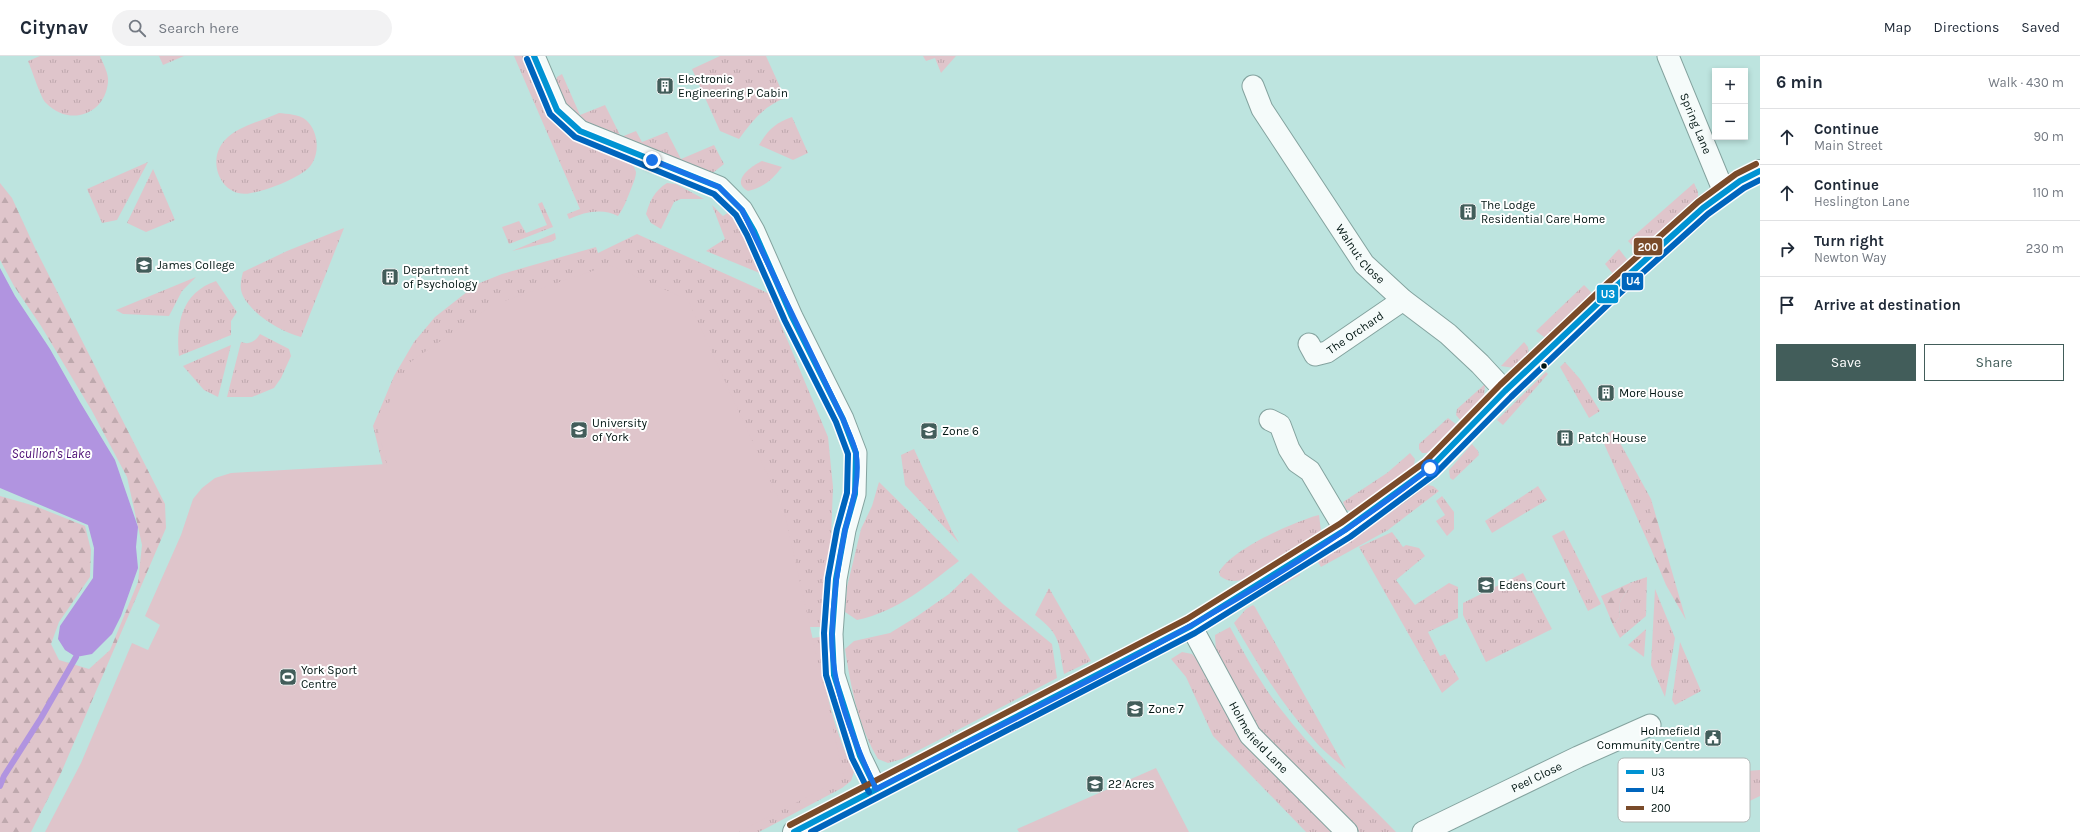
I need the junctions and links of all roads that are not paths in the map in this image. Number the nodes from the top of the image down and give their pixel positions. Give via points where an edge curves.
1 (534, 56) edge
2 (1668, 56) edge
3 (1253, 86) dead end
4 (1760, 171) edge
5 (1724, 192) junction
6 (1402, 300) junction
7 (1309, 344) dead end
8 (1505, 391) junction
9 (1270, 420) dead end
10 (1345, 530) junction
11 (1191, 626) junction
12 (1650, 725) dead end
13 (876, 789) junction
14 (794, 832) edge
15 (1347, 832) edge
16 (1424, 832) edge

1 - 13 street via 557,110 580,131 719,187 742,210 843,419 856,453 855,494 836,579 832,634 834,675 860,756
2 - 5 street, Spring Lane
3 - 6 street, Walnut Close via 1262,109 1364,264
4 - 5 street
5 - 8 street via 1620,283
6 - 7 street, The Orchard via 1327,352 1315,355
6 - 8 street, Walnut Close via 1448,334
8 - 10 street via 1430,468
9 - 10 street via 1280,425 1289,450 1297,462 1310,471
10 - 11 street
11 - 13 street
11 - 15 street, Holmefield Lane via 1250,735
12 - 16 street, Peel Close
13 - 14 street

